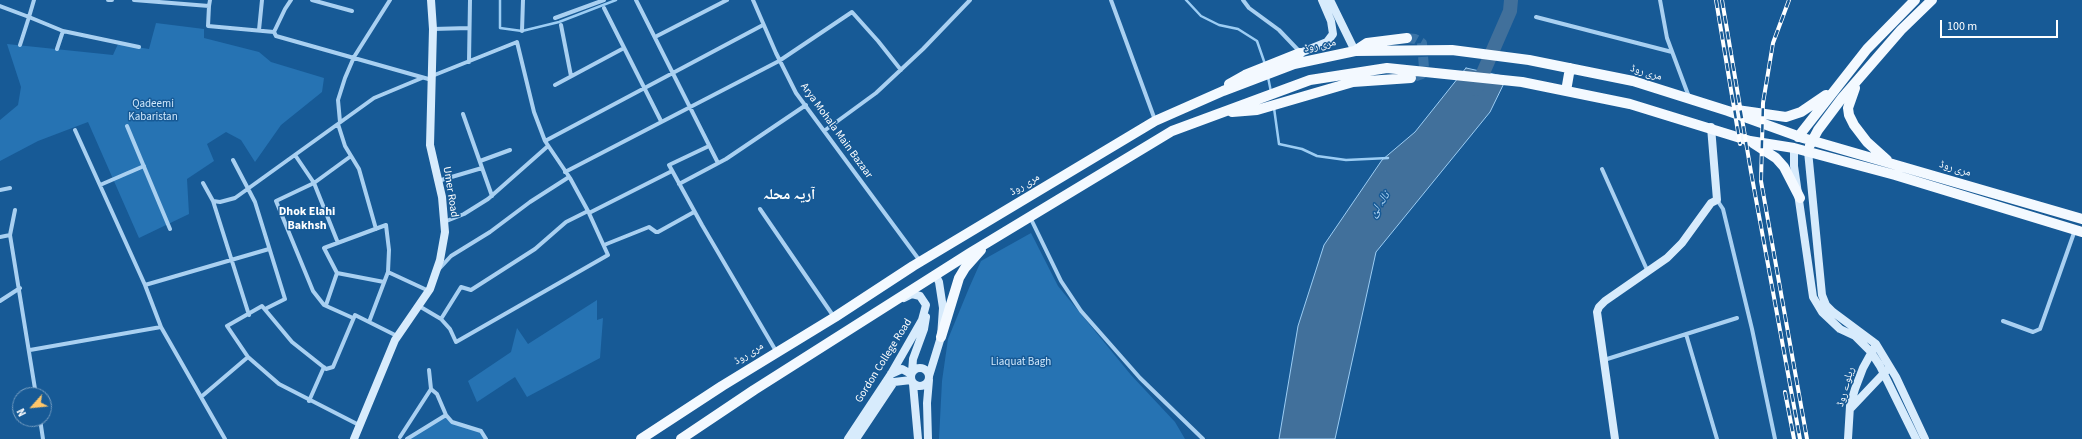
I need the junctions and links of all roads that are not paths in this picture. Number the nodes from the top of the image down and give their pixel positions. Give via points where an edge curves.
1 (34, 0) edge
2 (108, 0) edge
3 (112, 0) edge
4 (134, 0) edge
5 (210, 0) edge
6 (262, 0) edge
7 (291, 0) edge
8 (312, 0) edge
9 (390, 0) edge
10 (431, 0) edge
11 (470, 0) edge
12 (523, 0) edge
13 (604, 0) edge
14 (636, 0) edge
15 (728, 0) edge
16 (753, 0) edge
17 (970, 0) edge
18 (1111, 0) edge
19 (1243, 0) edge
20 (1322, 0) edge
21 (1330, 0) edge
22 (1660, 0) edge
23 (1915, 0) edge
24 (1932, 0) edge
25 (597, 1) edge
26 (166, 2) edge
27 (0, 6) edge
28 (209, 6) junction
29 (604, 8) dead end
30 (352, 11) dead end
31 (29, 16) junction
32 (1536, 17) dead end
33 (555, 18) dead end
34 (763, 24) junction
35 (561, 25) dead end
36 (433, 28) junction
37 (469, 28) junction
38 (259, 30) junction
39 (63, 31) junction
40 (522, 31) dead end
41 (274, 32) junction
42 (655, 37) junction
43 (1407, 38) tunnel mouth
44 (20, 46) dead end
45 (139, 47) dead end
46 (624, 48) junction
47 (57, 49) dead end
48 (1355, 51) junction
49 (1672, 52) junction
50 (1300, 53) junction
51 (354, 57) junction
52 (779, 61) junction
53 (468, 62) junction
54 (1278, 66) junction
55 (1570, 68) junction
56 (900, 70) junction
57 (674, 74) junction
58 (572, 76) junction
59 (422, 78) junction
60 (432, 78) junction
61 (1411, 78) tunnel mouth
62 (1859, 78) junction
63 (555, 85) dead end
64 (644, 89) junction
65 (1835, 89) junction
66 (1566, 91) junction
67 (1690, 99) junction
68 (690, 106) junction
69 (806, 106) junction
70 (1255, 106) junction
71 (1710, 106) junction
72 (463, 114) dead end
73 (661, 121) junction
74 (1155, 121) junction
75 (339, 123) junction
76 (127, 126) dead end
77 (1711, 127) junction
78 (75, 130) dead end
79 (824, 131) junction
80 (1798, 136) junction
81 (1812, 140) junction
82 (545, 141) junction
83 (1750, 141) junction
84 (548, 146) junction
85 (709, 146) junction
86 (1794, 148) junction
87 (510, 150) dead end
88 (1808, 151) junction
89 (295, 155) junction
90 (351, 156) junction
91 (233, 160) dead end
92 (480, 161) junction
93 (1892, 163) junction
94 (718, 164) junction
95 (144, 166) junction
96 (482, 168) junction
97 (1602, 169) dead end
98 (672, 171) junction
99 (565, 172) junction
100 (568, 177) junction
101 (438, 181) junction
102 (202, 183) dead end
103 (314, 184) junction
104 (679, 184) junction
105 (100, 185) junction
106 (10, 188) dead end
107 (248, 189) junction
108 (0, 190) edge
109 (492, 196) junction
110 (1800, 198) junction
111 (1717, 200) junction
112 (213, 201) junction
113 (760, 209) dead end
114 (15, 210) dead end
115 (588, 212) junction
116 (694, 212) junction
117 (1030, 216) junction
118 (2082, 219) edge
119 (444, 222) junction
120 (376, 228) junction
121 (170, 229) dead end
122 (2079, 231) edge
123 (10, 235) junction
124 (0, 237) edge
125 (989, 241) junction
126 (338, 243) junction
127 (604, 245) junction
128 (269, 249) junction
129 (232, 260) junction
130 (920, 262) junction
131 (388, 272) junction
132 (1648, 272) junction
133 (336, 273) junction
134 (435, 274) junction
135 (936, 276) junction
136 (384, 282) junction
137 (145, 285) junction
138 (20, 288) junction
139 (428, 291) junction
140 (0, 301) edge
141 (926, 304) junction
142 (326, 305) junction
143 (419, 306) junction
144 (265, 309) junction
145 (874, 314) junction
146 (249, 315) junction
147 (835, 317) junction
148 (353, 318) junction
149 (1737, 318) dead end
150 (440, 319) junction
151 (2003, 321) dead end
152 (369, 322) junction
153 (161, 327) junction
154 (1686, 334) junction
155 (397, 336) junction
156 (941, 337) junction
157 (1876, 344) junction
158 (30, 350) junction
159 (776, 351) junction
160 (1871, 352) junction
161 (248, 357) junction
162 (1604, 360) junction
163 (324, 367) junction
164 (1891, 368) junction
165 (429, 370) dead end
166 (1883, 372) junction
167 (891, 374) junction
168 (912, 377) junction
169 (929, 378) junction
170 (35, 387) edge
171 (431, 389) junction
172 (200, 397) junction
173 (309, 401) junction
174 (1850, 408) junction
175 (446, 415) junction
176 (359, 425) junction
177 (41, 427) edge
178 (400, 438) edge
179 (43, 439) edge
180 (225, 439) edge
181 (354, 439) edge
182 (407, 439) edge
183 (486, 439) edge
184 (642, 439) edge
185 (681, 439) edge
186 (848, 439) edge
187 (856, 439) edge
188 (918, 439) edge
189 (928, 439) edge
190 (1203, 439) edge
191 (1615, 439) edge
192 (1717, 439) edge
193 (1775, 439) edge
194 (1848, 439) edge
195 (1916, 439) edge
196 (1925, 439) edge

1 - 31 street
2 - 3 street
4 - 26 street
5 - 28 street
6 - 38 street
7 - 41 street
8 - 30 street
9 - 51 street
10 - 36 street, Umer Road
11 - 37 street
12 - 40 street
13 - 25 street
14 - 42 street
15 - 42 street
16 - 34 street, Arya Mohala Main Bazaar
17 - 56 street
18 - 74 street
19 - 50 street via 1249,8 1279,30
20 - 50 street via 1331,21 1333,34 1327,42
21 - 48 street
22 - 49 street
23 - 65 main road via 1867,49
24 - 62 main road via 1901,30
25 - 33 street
26 - 28 street
27 - 31 street
28 - 38 street via 208,26
29 - 46 street
31 - 39 street
31 - 44 street
32 - 49 street
34 - 52 street, Arya Mohala Main Bazaar
34 - 57 street
35 - 58 street
36 - 37 street
36 - 60 street, Umer Road
37 - 53 street
38 - 41 street
39 - 45 street
39 - 47 street
41 - 51 street via 276,36
42 - 57 street
43 - 48 main road via 1367,43
46 - 58 street
46 - 64 street
48 - 54 main road, مری روڈ
48 - 55 main road, مری روڈ via 1452,50
49 - 67 street
50 - 54 main road
51 - 59 street
51 - 75 street via 338,100
52 - 56 street via 852,12
52 - 68 street
52 - 69 street, Arya Mohala Main Bazaar
53 - 60 street
53 - 82 street via 517,42 534,112
54 - 74 main road, مری روڈ via 1246,78
55 - 66 main road
55 - 67 main road, مری روڈ via 1633,81
56 - 79 street via 876,93
57 - 64 street
57 - 68 street
58 - 63 street
59 - 60 street
59 - 75 street via 374,98
60 - 101 street, Umer Road via 430,145
61 - 70 main road via 1353,82 1286,102
62 - 81 main road
62 - 93 main road via 1849,104 1849,115 1867,142
64 - 73 street
64 - 82 street
65 - 71 main road via 1801,112 1786,117
65 - 80 main road
66 - 70 main road via 1522,82 1387,68 1310,80 1284,90
66 - 77 main road via 1630,104
67 - 71 main road, مری روڈ
68 - 73 street
68 - 85 street
69 - 79 street, Arya Mohala Main Bazaar
69 - 94 street
70 - 117 main road via 1216,114 1172,131
71 - 80 main road, مری روڈ
72 - 92 street
73 - 99 street
74 - 130 main road, مری روڈ
75 - 89 street
75 - 90 street via 345,146
76 - 95 street
77 - 83 main road
77 - 111 street
78 - 105 street
79 - 130 street, Arya Mohala Main Bazaar
80 - 81 main road, مری روڈ
81 - 88 main road
81 - 93 main road, مری روڈ
82 - 84 street
83 - 86 main road
83 - 110 main road via 1776,158 1784,167
84 - 99 street
84 - 109 street
85 - 94 street
85 - 98 street via 669,165
86 - 88 main road
86 - 110 street via 1794,166
87 - 92 street
88 - 122 main road
88 - 157 street via 1822,295 1826,305 1833,312
89 - 103 street
89 - 107 street
90 - 103 street
90 - 120 street via 359,169
91 - 107 street
92 - 96 street
93 - 118 main road, مری روڈ
94 - 104 street
95 - 105 street
95 - 121 street
96 - 101 street
96 - 109 street
97 - 132 street
98 - 104 street
98 - 115 street
99 - 100 street
100 - 115 street
100 - 134 street via 451,256
101 - 119 street, Umer Road
102 - 112 street
103 - 126 street
103 - 142 street via 276,200 313,291
104 - 116 street
105 - 137 street
106 - 108 street
107 - 112 street via 235,198
107 - 128 street via 255,202
109 - 119 street via 464,214
110 - 160 street via 1813,297 1822,312 1840,329 1855,336
111 - 132 street via 1711,203 1682,243
111 - 193 street via 1723,209 1751,321
112 - 129 street
113 - 147 street
114 - 123 street
115 - 127 street
115 - 150 street via 566,222 535,249 471,290 461,288
116 - 127 street via 658,232 650,227
116 - 159 street
117 - 125 main road
117 - 190 street via 1061,281 1081,311 1140,378
119 - 134 street, Umer Road
120 - 126 street
120 - 131 street via 386,225
122 - 151 street via 2040,329 2033,332
123 - 124 street
123 - 138 street
125 - 135 main road
125 - 156 main road via 959,278
126 - 133 street via 324,248
127 - 150 street via 608,255 606,257 456,342 450,329
128 - 129 street
128 - 144 street via 285,299
129 - 137 street
129 - 146 street
130 - 147 main road, مری روڈ
131 - 136 street
131 - 139 street
132 - 162 street via 1599,307 1597,312
133 - 136 street
133 - 142 street
134 - 139 street, Umer Road
135 - 145 main road
135 - 156 street via 943,308
136 - 152 street
137 - 153 street
138 - 140 street
138 - 158 street
139 - 143 street, Umer Road
141 - 145 street, Gordon College Road via 920,296 912,294
141 - 167 street, Gordon College Road via 922,320
141 - 168 street via 924,329 913,359
142 - 148 street
143 - 150 street
143 - 155 street, Umer Road
144 - 146 street via 262,306
144 - 163 street via 292,342
145 - 185 main road
146 - 161 street via 227,326
147 - 159 main road, مری روڈ
148 - 152 street via 355,315
148 - 163 street via 333,367
149 - 154 street
152 - 155 street
153 - 158 street
153 - 172 street
154 - 162 street
154 - 192 street
155 - 176 street, Umer Road
156 - 169 street
157 - 160 street, ریلوے روڈ
157 - 164 street
158 - 170 street
159 - 184 main road, مری روڈ
160 - 166 street
160 - 174 street, ریلوے روڈ
161 - 172 street
161 - 173 street via 279,384
162 - 191 street
163 - 173 street
164 - 166 street
164 - 196 street
165 - 171 street
166 - 174 street
166 - 195 street
167 - 168 street via 902,370
167 - 186 street, Gordon College Road
168 - 169 street via 920,368 924,369
168 - 169 street via 916,386 924,386
168 - 187 street, Gordon College Road via 894,382
168 - 188 street
169 - 189 street
171 - 175 street via 437,394
171 - 178 street
172 - 180 street
173 - 176 street
174 - 194 street, ریلوے روڈ
175 - 182 street
175 - 183 street via 452,422 481,431
176 - 181 street, Umer Road
177 - 179 street

